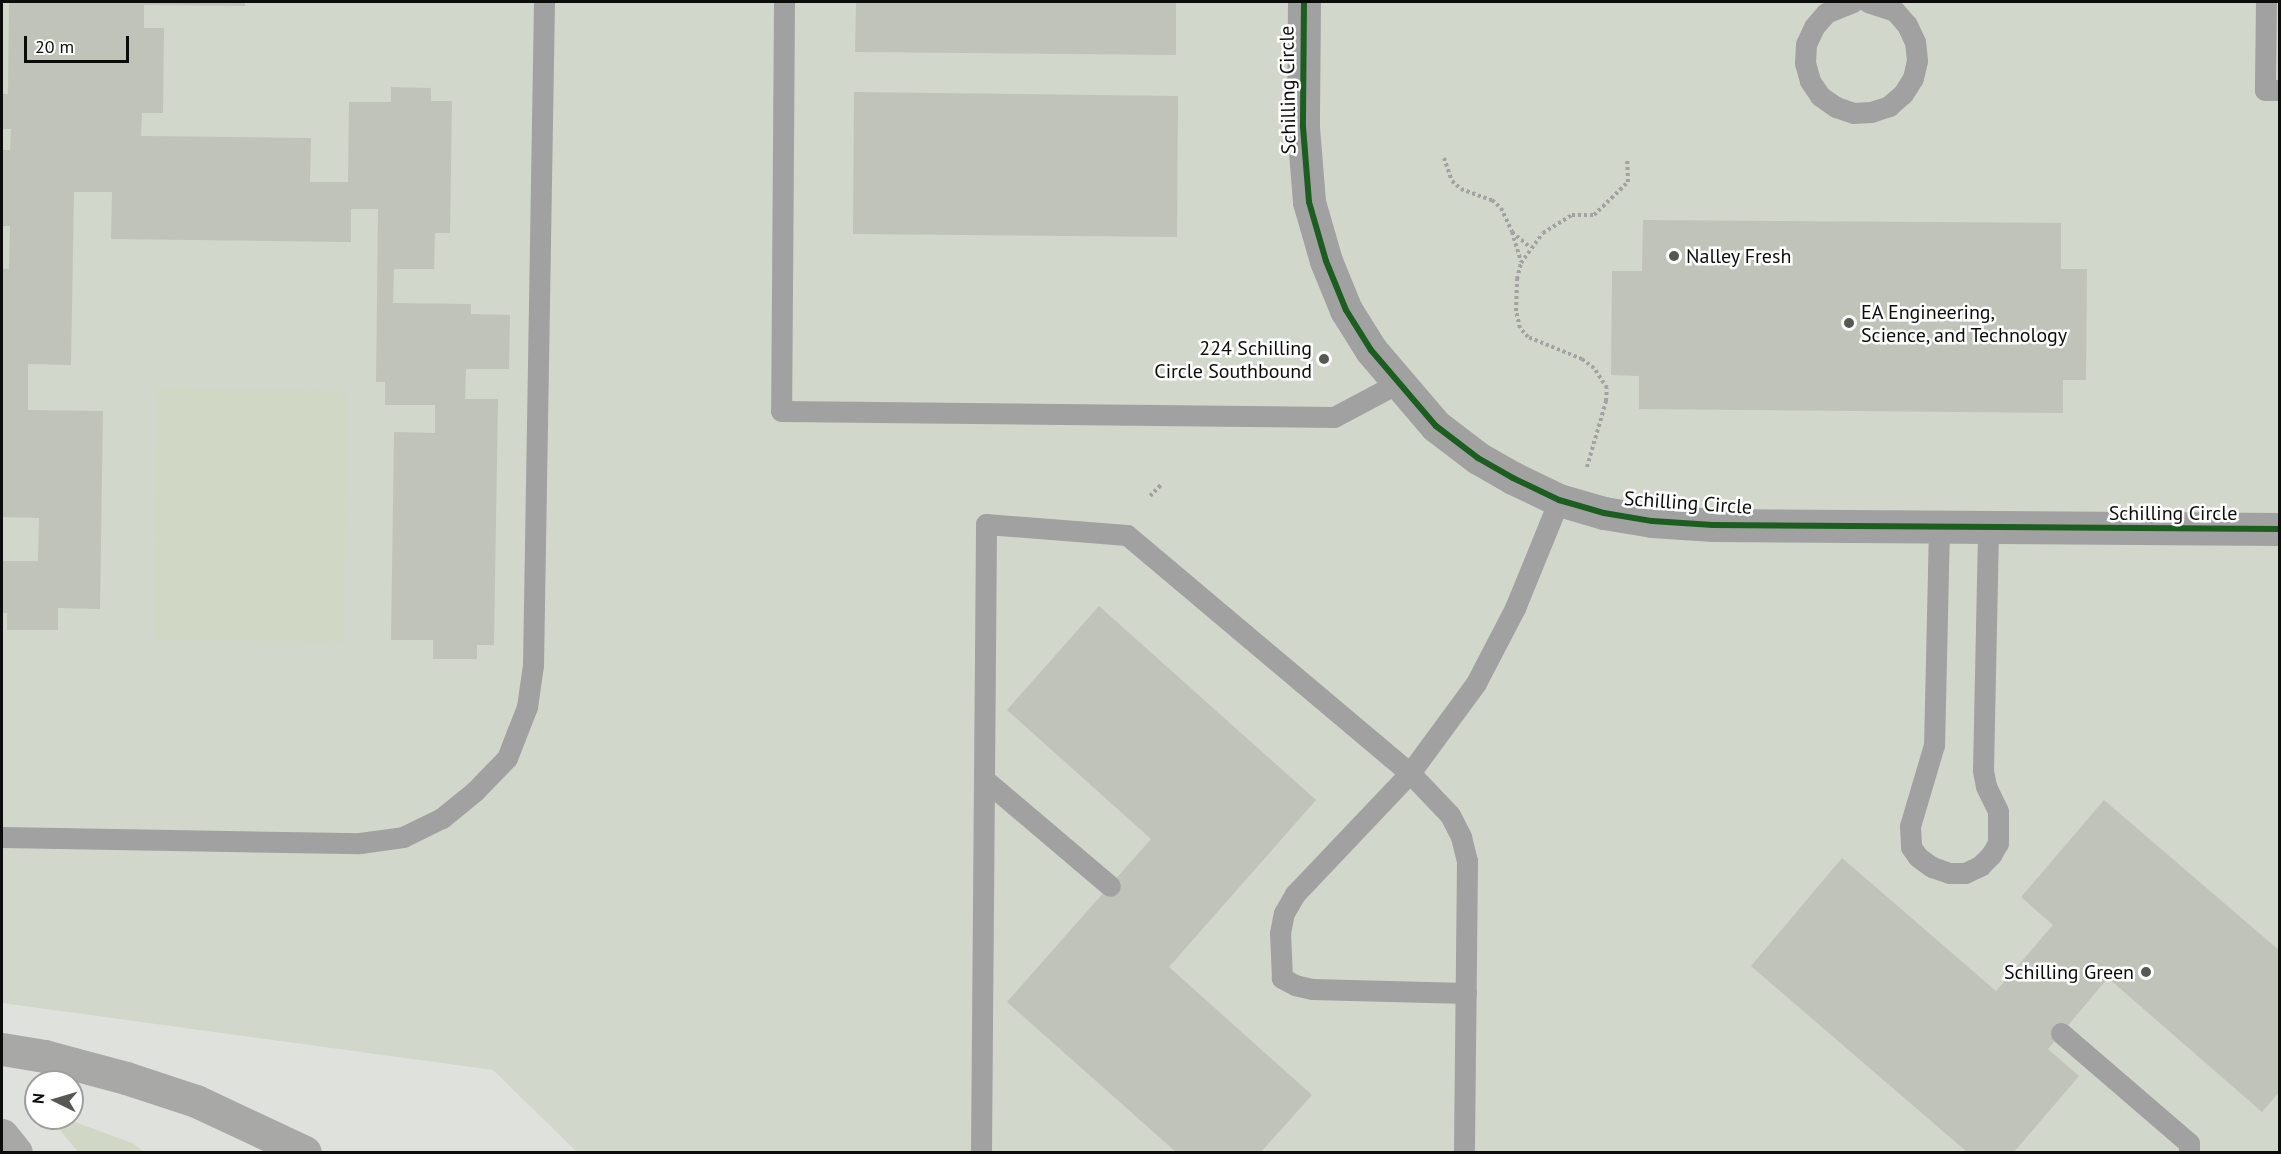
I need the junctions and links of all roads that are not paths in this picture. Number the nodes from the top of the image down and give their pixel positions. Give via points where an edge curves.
1 (544, 2) edge
2 (784, 2) edge
3 (1304, 2) edge
4 (1853, 2) edge
5 (1868, 2) edge
6 (2266, 2) edge
7 (2280, 90) edge
8 (1398, 383) junction
9 (1560, 500) junction
10 (1939, 527) junction
11 (1988, 528) junction
12 (2280, 529) edge
13 (1410, 773) junction
14 (984, 779) junction
15 (2, 837) edge
16 (1110, 886) dead end
17 (1466, 993) junction
18 (2061, 1033) dead end
19 (2, 1049) edge
20 (2, 1135) edge
21 (16, 1152) edge
22 (306, 1152) edge
23 (981, 1152) edge
24 (1464, 1152) edge
25 (2189, 1152) edge

1 - 15 lane via 533,665 527,707 507,758 442,818 403,837 360,843
2 - 8 lane via 781,411 1334,417
3 - 8 street, Schilling Circle via 1303,127 1309,202 1326,261 1346,310
4 - 5 lane via 1826,13 1814,27 1806,44 1805,63 1820,96 1853,113 1889,106 1913,78 1917,60 1908,25 1895,11
6 - 7 lane via 2265,90
8 - 9 street, Schilling Circle via 1436,426 1478,458
9 - 10 street, Schilling Circle via 1652,521
9 - 13 lane via 1515,608 1476,683
10 - 11 street, Schilling Circle
10 - 11 lane via 1934,745 1910,826 1911,847 1918,857 1949,873 1965,873 1980,866 1998,843 1998,811 1983,770
11 - 12 street, Schilling Circle
13 - 14 lane via 1127,535 986,524
13 - 17 lane via 1450,815 1461,837 1467,861
13 - 17 lane via 1295,894 1284,913 1280,933 1282,978 1312,989
14 - 16 lane
14 - 23 lane
17 - 24 lane
18 - 25 lane via 2189,1143
19 - 22 highway via 44,1056 196,1101
20 - 21 highway

